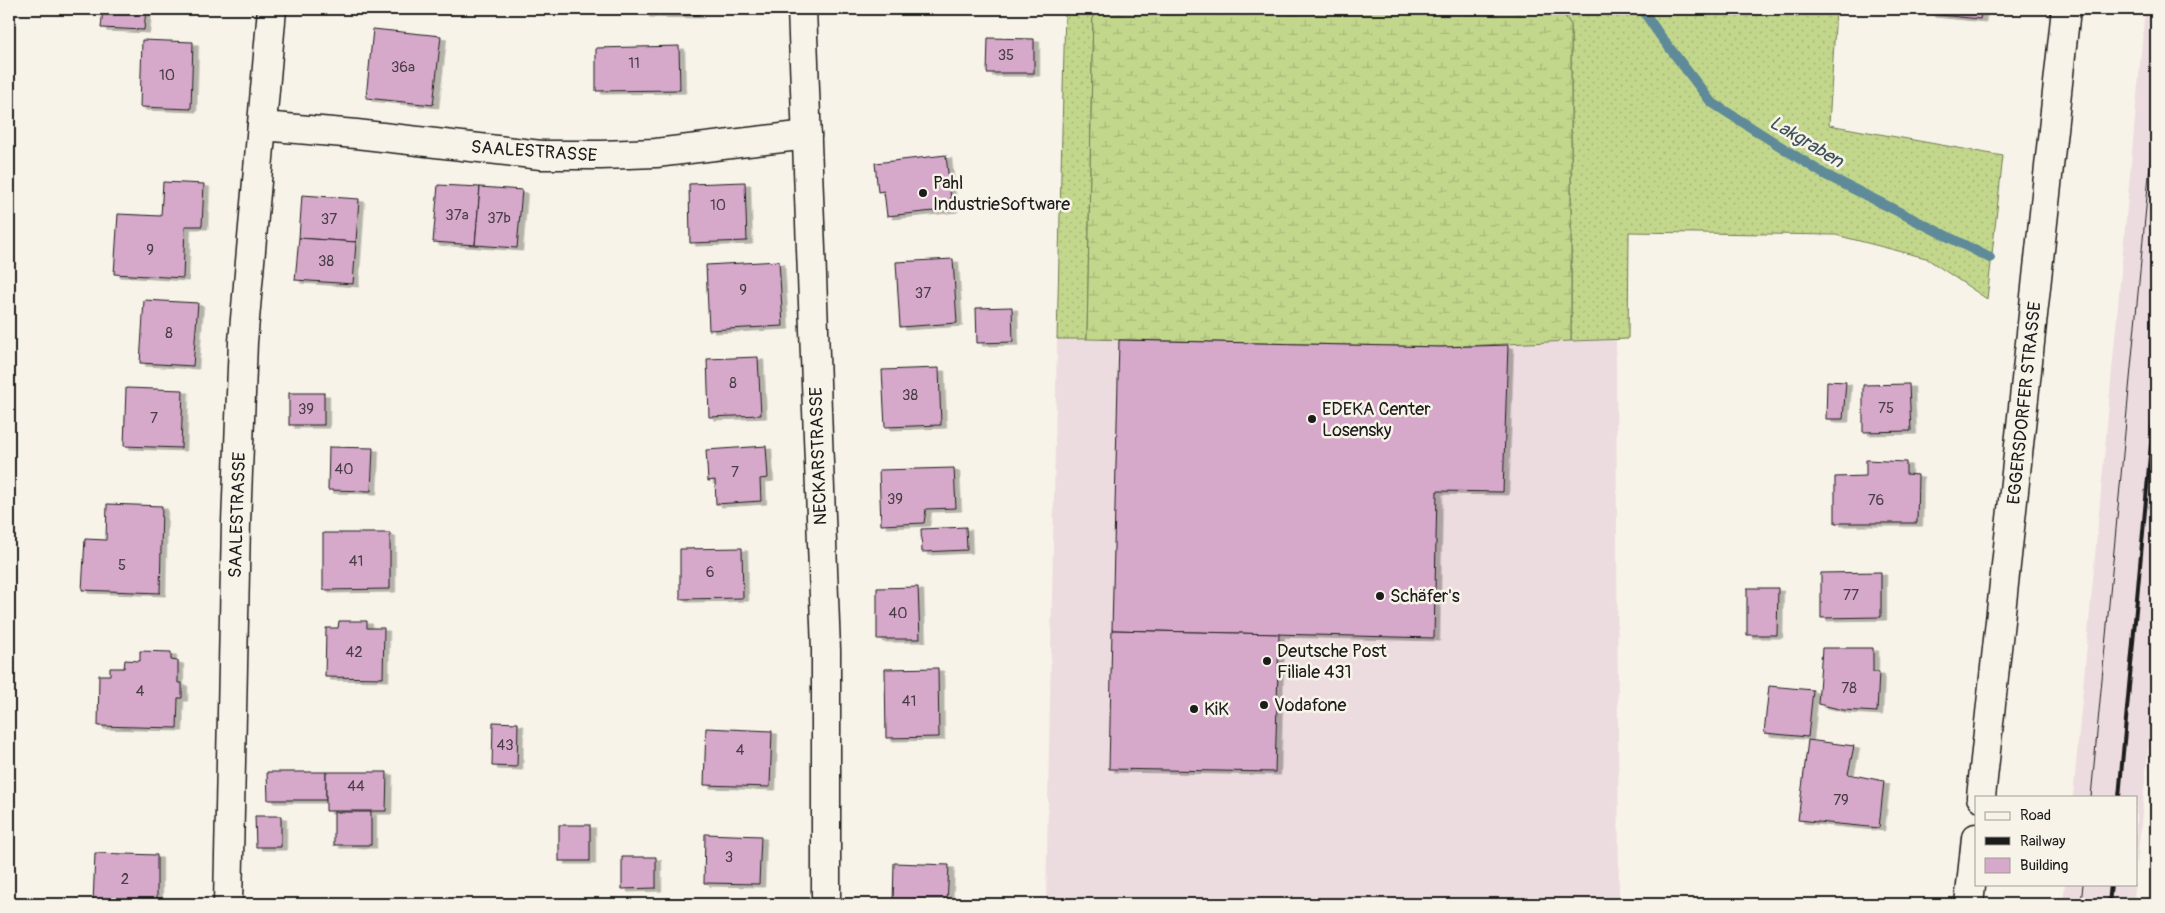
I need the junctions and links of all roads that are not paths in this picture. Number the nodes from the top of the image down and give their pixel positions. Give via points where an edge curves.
1 (272, 9) edge
2 (802, 9) edge
3 (2066, 9) edge
4 (262, 126) junction
5 (807, 134) junction
6 (1981, 796) edge
7 (1975, 847) edge
8 (228, 904) edge
9 (826, 904) edge
10 (1969, 904) edge

1 - 4 street, SAALESTRASSE
2 - 5 street, NECKARSTRASSE
3 - 6 street, EGGERSDORFER STRASSE
4 - 5 street, SAALESTRASSE via 541,155 601,156 656,153
4 - 8 street, SAALESTRASSE via 243,342
5 - 9 street, NECKARSTRASSE via 826,650
7 - 10 street

